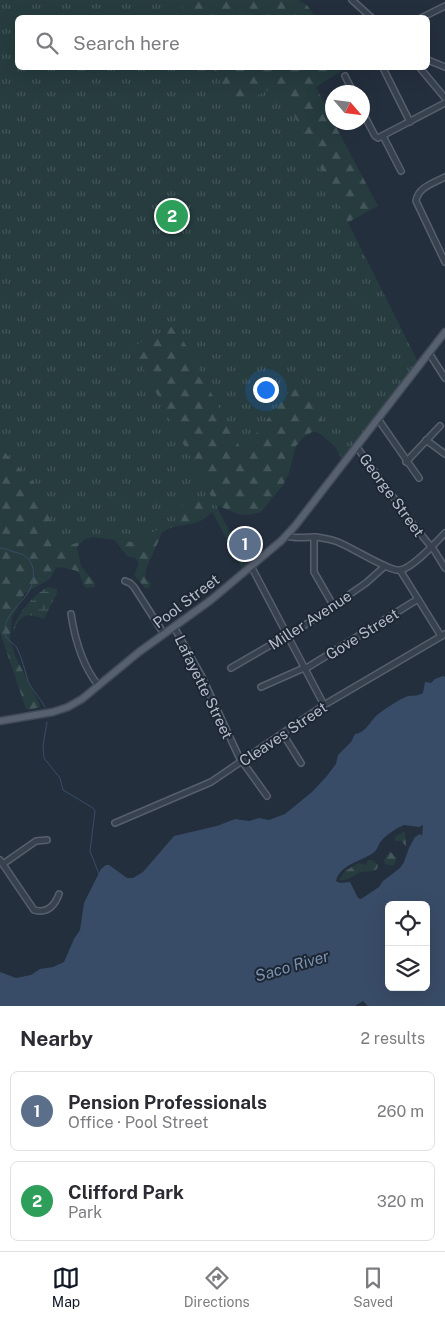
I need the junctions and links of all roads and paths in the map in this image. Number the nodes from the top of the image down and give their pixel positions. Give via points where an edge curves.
1 (352, 0) edge
2 (445, 6) edge
3 (369, 15) edge
4 (427, 15) edge
5 (430, 61) edge
6 (445, 67) edge
7 (384, 70) edge
8 (422, 70) edge
9 (345, 76) dead end
10 (350, 85) edge
11 (445, 98) edge
12 (445, 103) edge
13 (410, 122) junction
14 (370, 127) edge
15 (383, 136) junction
16 (401, 171) dead end
17 (445, 177) edge
18 (445, 262) edge
19 (445, 332) edge
20 (429, 353) junction
21 (445, 378) edge
22 (378, 419) junction
23 (440, 426) dead end
24 (426, 440) junction
25 (356, 446) junction
26 (445, 454) edge
27 (406, 462) junction
28 (418, 478) dead end
29 (445, 533) edge
30 (286, 536) junction
31 (314, 537) junction
32 (431, 547) junction
33 (251, 566) junction
34 (385, 566) junction
35 (445, 568) edge
36 (400, 570) junction
37 (125, 581) dead end
38 (418, 599) junction
39 (333, 605) junction
40 (71, 614) dead end
41 (174, 627) junction
42 (164, 634) junction
43 (443, 635) edge
44 (288, 636) junction
45 (231, 668) dead end
46 (305, 668) junction
47 (98, 685) junction
48 (261, 687) dead end
49 (324, 706) junction
50 (0, 722) edge
51 (283, 734) junction
52 (242, 761) junction
53 (301, 764) dead end
54 (267, 796) dead end
55 (115, 823) dead end
56 (47, 840) dead end
57 (1, 862) edge
58 (59, 894) dead end

1 - 3 street
2 - 4 street
5 - 6 street
7 - 13 street
8 - 11 street
9 - 10 street
12 - 13 street
13 - 15 street
14 - 15 street via 375,137
15 - 16 street
17 - 18 street via 417,196 417,206
19 - 20 main road, Pool Street
20 - 21 street
20 - 22 main road, Pool Street
22 - 25 main road, Pool Street
22 - 27 street
23 - 24 street
24 - 26 street
24 - 27 street
25 - 30 main road, Pool Street
25 - 32 street, George Street
27 - 28 street
29 - 32 street
30 - 31 street
30 - 33 main road, Pool Street
31 - 34 street via 348,546
31 - 39 street via 314,572
32 - 35 street, George Street
32 - 36 street
33 - 41 main road, Pool Street
33 - 44 street
34 - 36 street
34 - 39 street, Miller Avenue
36 - 38 street
37 - 42 street via 136,590
38 - 43 street
38 - 46 street, Gove Street
39 - 44 street, Miller Avenue
40 - 47 street via 75,639 88,671
41 - 42 main road, Pool Street
41 - 52 street, Lafayette Street
42 - 47 main road, Pool Street
43 - 49 street, Cleaves Street
44 - 45 street, Miller Avenue
44 - 46 street
46 - 48 street, Gove Street
46 - 49 street
47 - 50 main road, Pool Street via 62,709
49 - 51 street, Cleaves Street
51 - 52 street, Cleaves Street
51 - 53 street
52 - 54 street, Lafayette Street
52 - 55 street, Cleaves Street via 204,786
56 - 57 street via 36,841
57 - 58 street via 34,910 50,908

